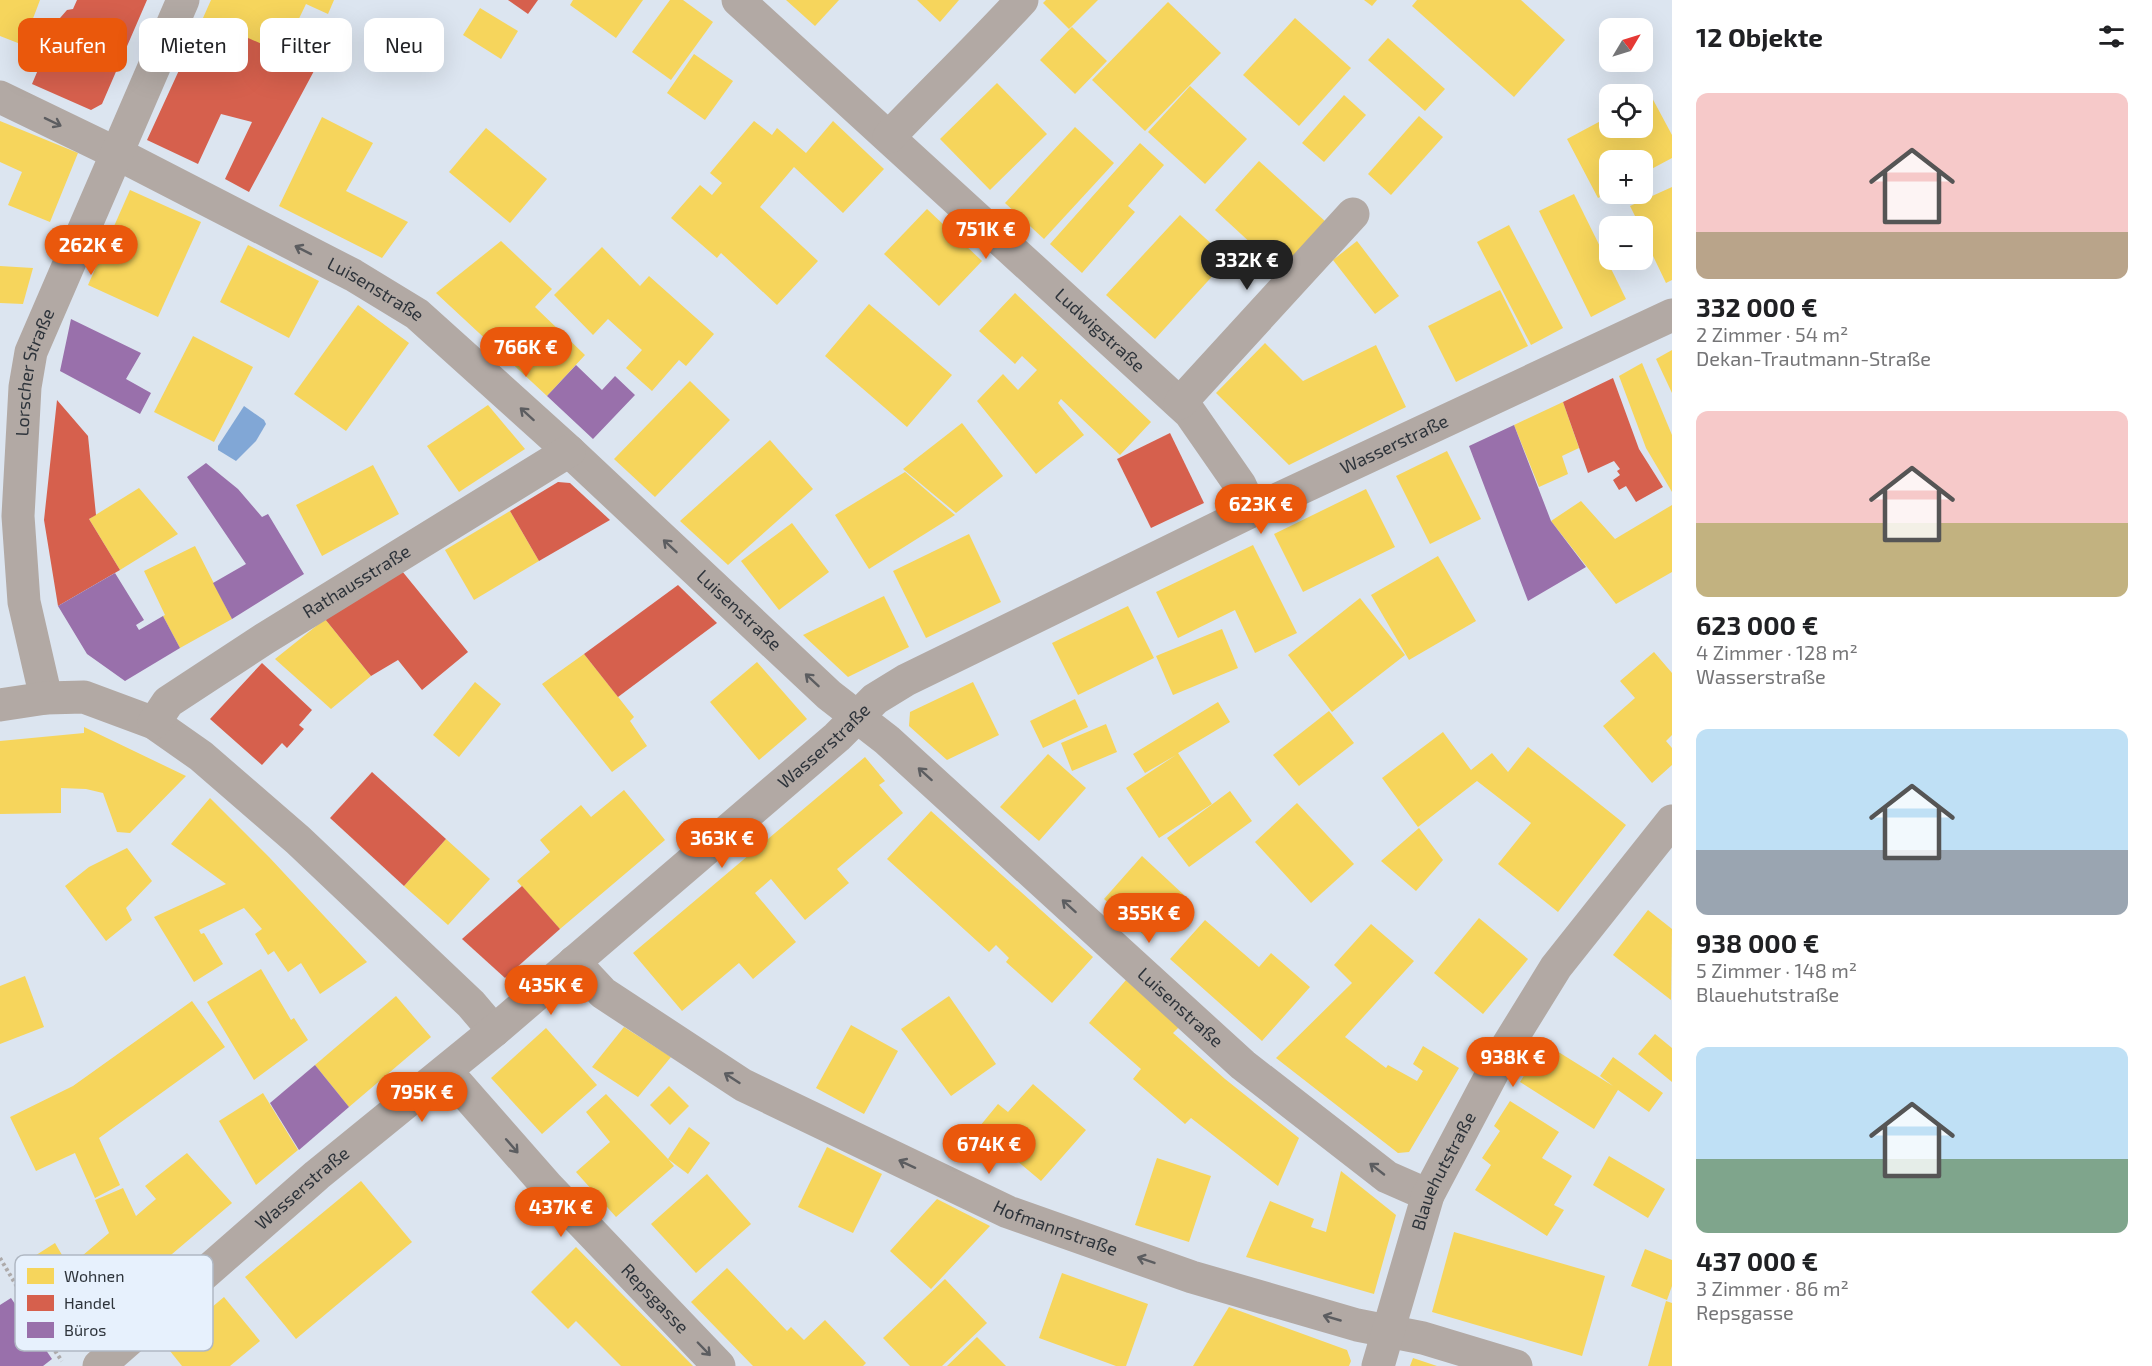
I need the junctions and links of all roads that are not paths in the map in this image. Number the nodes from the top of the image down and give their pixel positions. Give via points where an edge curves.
1 (183, 0) edge
2 (738, 0) edge
3 (1022, 0) edge
4 (0, 97) edge
5 (889, 137) junction
6 (116, 153) junction
7 (1353, 214) dead end
8 (1672, 315) edge
9 (1180, 403) junction
10 (569, 452) junction
11 (1252, 511) junction
12 (46, 698) junction
13 (0, 705) edge
14 (857, 717) junction
15 (154, 723) junction
16 (1672, 821) edge
17 (574, 962) junction
18 (494, 1031) junction
19 (446, 1071) junction
20 (1428, 1195) junction
21 (213, 1266) edge
22 (1389, 1331) junction
23 (116, 1351) edge
24 (99, 1366) edge
25 (719, 1366) edge
26 (1378, 1366) edge
27 (1516, 1366) edge

1 - 6 street, Lorscher Straße
2 - 5 street, Ludwigstraße
3 - 5 street
4 -> 6 street, Luisenstraße
5 - 9 street, Ludwigstraße
10 -> 6 street, Luisenstraße via 417,314 353,275
6 - 12 street, Lorscher Straße via 31,352 25,387 18,516 24,602
7 - 9 street
8 - 11 street, Wasserstraße
9 - 11 street, Ludwigstraße via 1240,485
14 -> 10 street, Luisenstraße
10 - 15 street, Rathausstraße via 264,639 168,702
11 - 14 street, Wasserstraße via 906,680 875,699
12 - 13 street
12 - 15 street via 84,697
14 - 17 street, Wasserstraße
20 -> 14 street, Luisenstraße via 1387,1177 1244,1065
15 - 18 street via 201,756 298,840 471,1004
16 - 20 street, Blauehutstraße via 1556,967 1503,1053
17 - 18 street, Wasserstraße
22 -> 17 street, Hofmannstraße via 1192,1277 1008,1212 744,1085 603,993
18 - 19 street, Wasserstraße
19 - 21 street, Wasserstraße via 317,1175
19 -> 25 street, Repsgasse via 547,1186
20 - 22 street, Blauehutstraße
22 - 26 street, Blauehutstraße
22 - 27 street, Hofmannstraße
23 - 24 street, Wasserstraße

